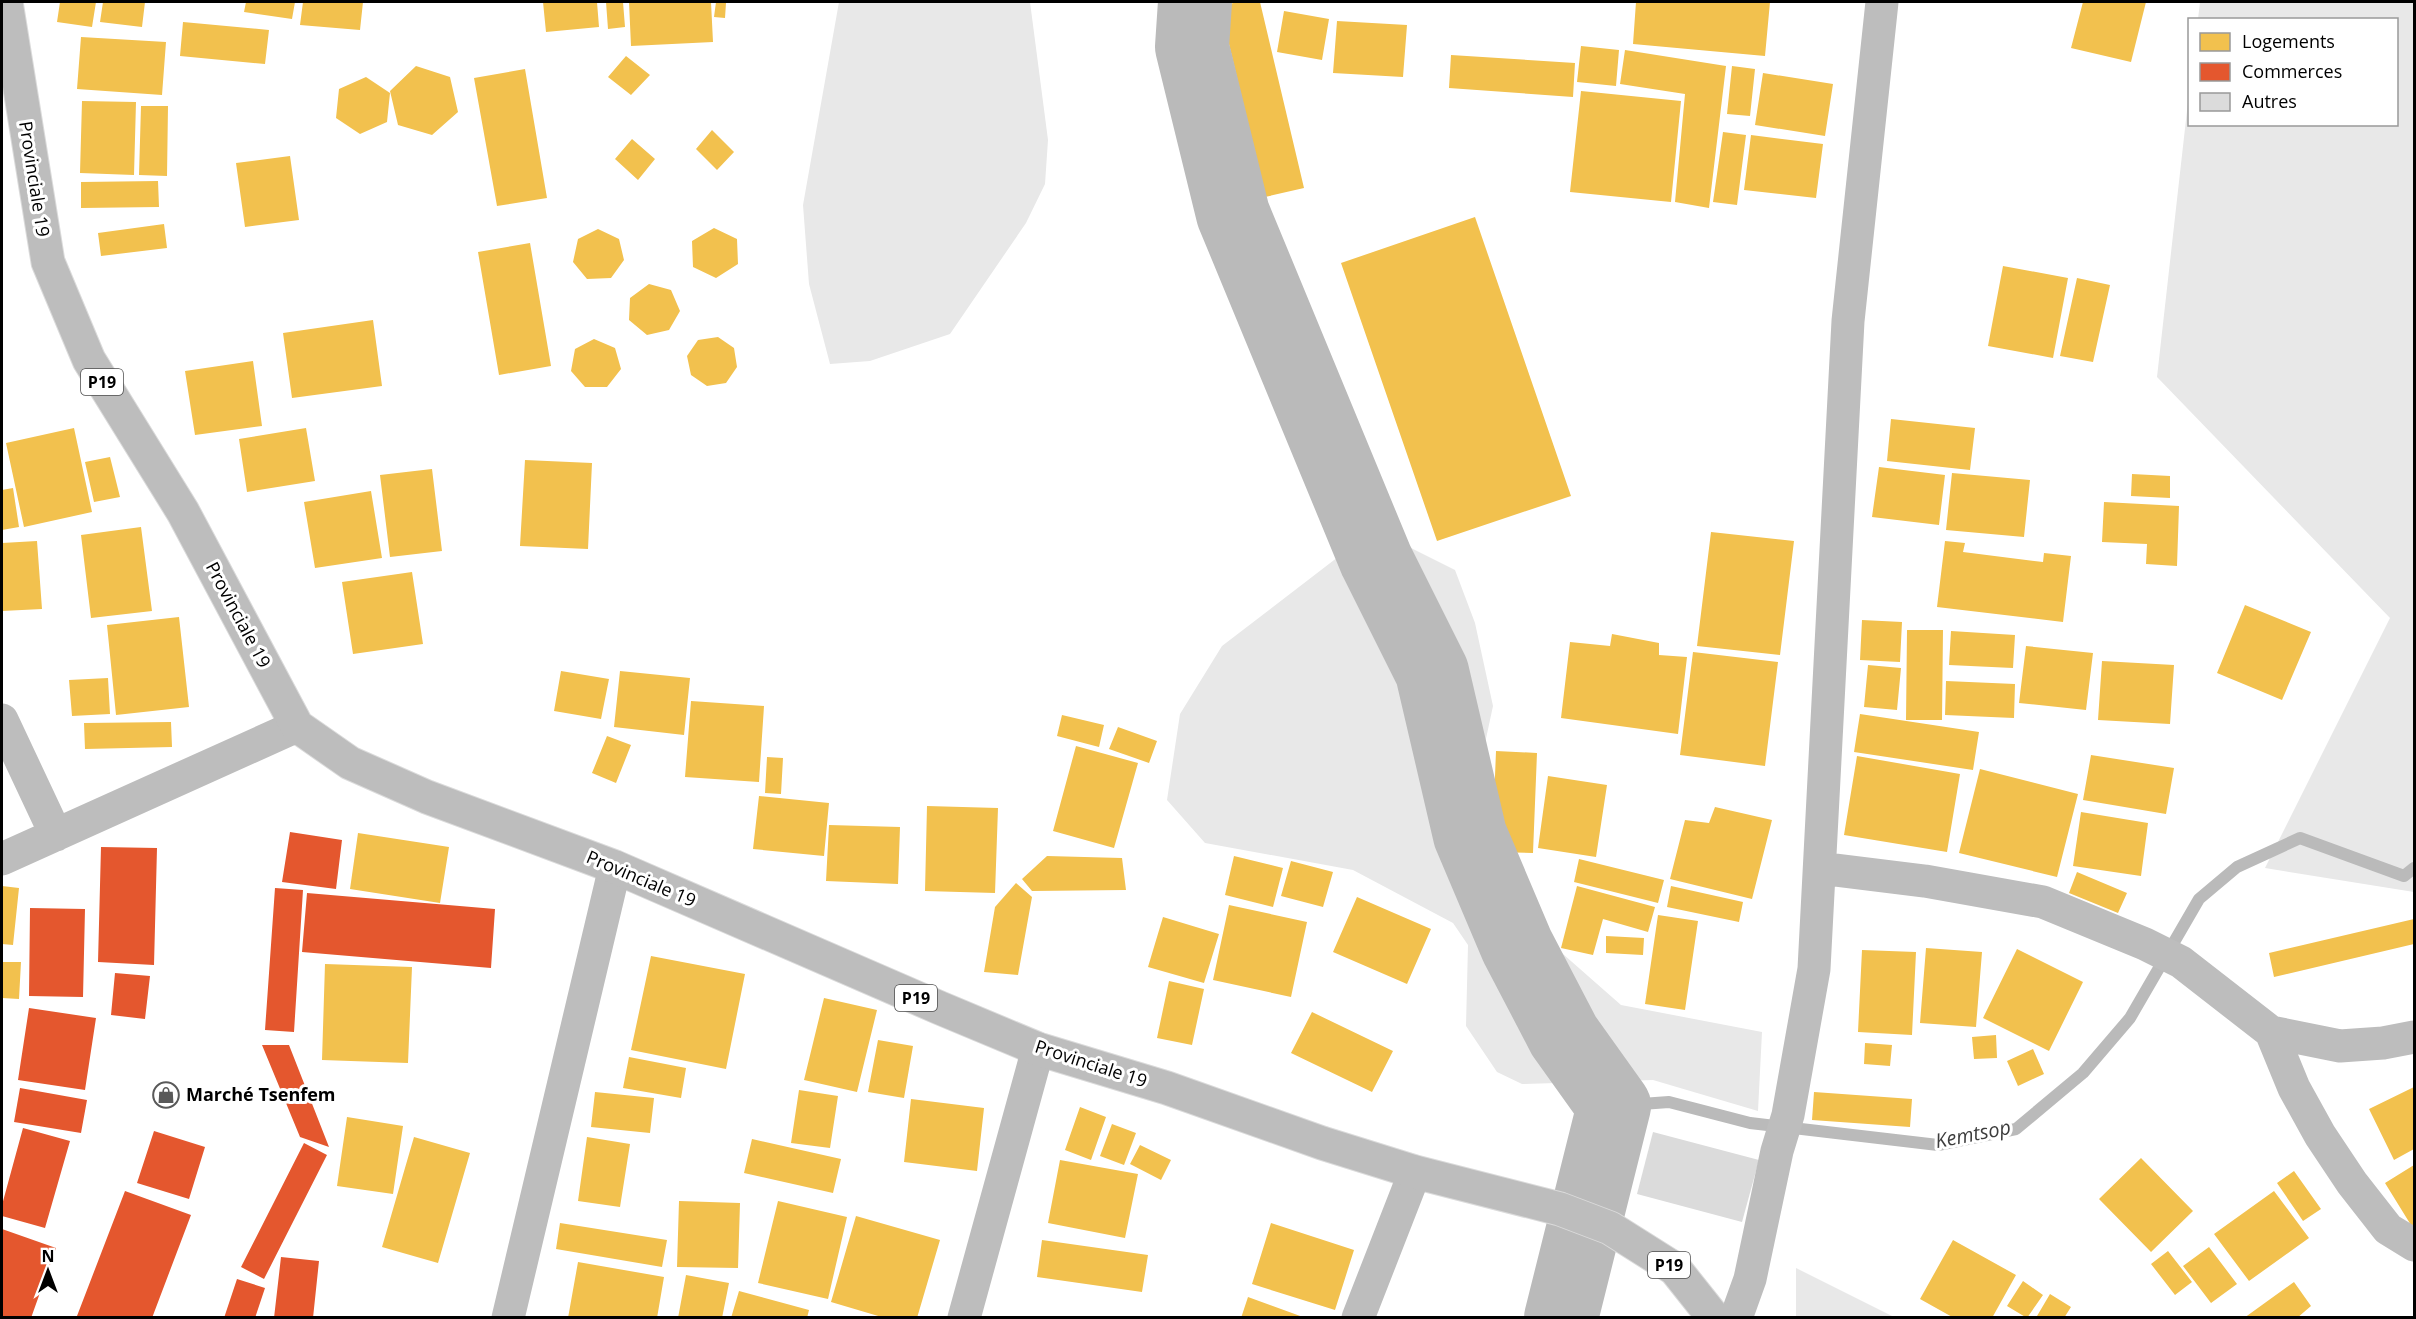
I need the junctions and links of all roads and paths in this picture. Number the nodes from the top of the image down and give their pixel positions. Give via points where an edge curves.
1 (6, 2) edge
2 (1882, 2) edge
3 (2, 720) edge
4 (297, 726) junction
5 (56, 835) junction
6 (2, 859) edge
7 (615, 867) junction
8 (1820, 868) junction
9 (2271, 1032) junction
10 (2415, 1037) edge
11 (1038, 1049) junction
12 (1415, 1172) junction
13 (2415, 1245) edge
14 (508, 1317) edge
15 (964, 1317) edge
16 (1358, 1317) edge
17 (1714, 1317) edge
18 (1736, 1317) edge

1 - 4 street, Provinciale 19 / P19 via 48,262 90,360 183,513
2 - 8 street via 1848,321
3 - 5 street
4 - 5 street
4 - 7 street, Provinciale 19 / P19 via 350,763 427,797
5 - 6 street
7 - 11 street, Provinciale 19 / P19
7 - 14 street
8 - 9 street via 2043,902 2181,963
8 - 18 street via 1814,969 1788,1115 1750,1279
9 - 10 street via 2340,1046
9 - 13 street via 2294,1088 2352,1183 2388,1229
11 - 12 street, Provinciale 19 / P19
11 - 15 street
12 - 16 street
12 - 17 street, Provinciale 19 / P19 via 1560,1209 1610,1228 1675,1269

